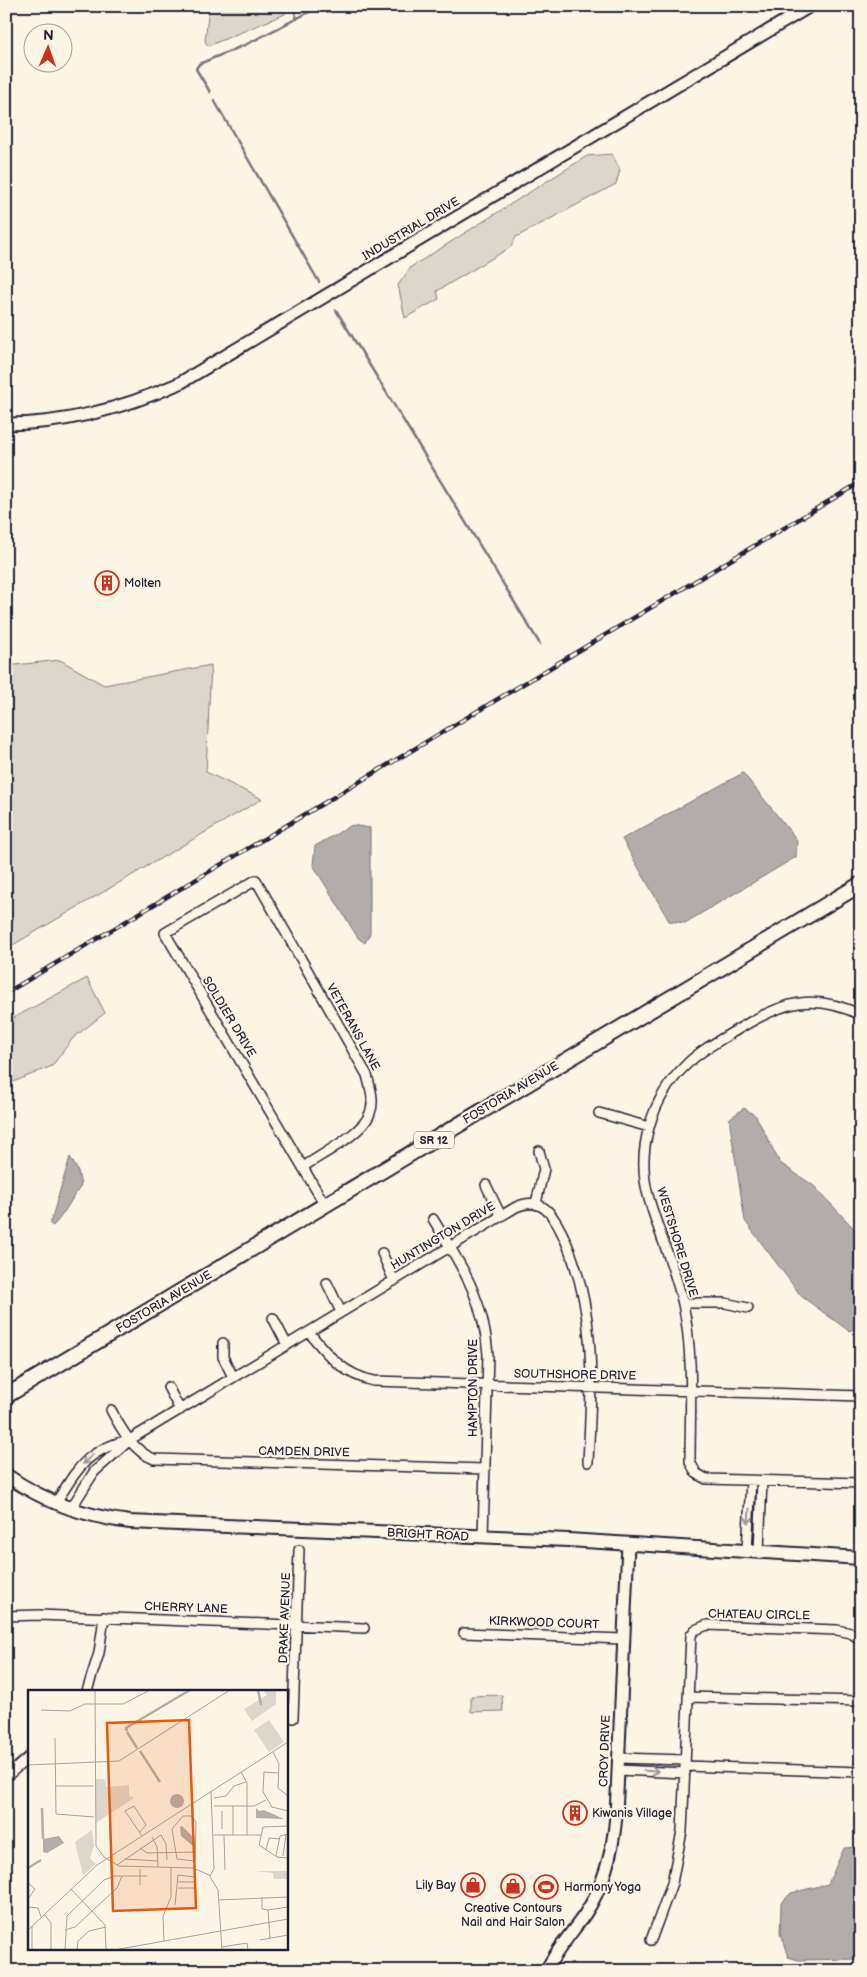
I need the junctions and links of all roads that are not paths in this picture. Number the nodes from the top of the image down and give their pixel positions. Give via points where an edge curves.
1 (810, 6) edge
2 (6, 424) edge
3 (256, 880) joint
4 (861, 884) edge
5 (861, 1015) edge
6 (599, 1113) dead end
7 (649, 1127) junction
8 (539, 1151) dead end
9 (303, 1167) junction
10 (486, 1185) dead end
11 (536, 1203) junction
12 (325, 1205) junction
13 (501, 1216) junction
14 (433, 1219) dead end
15 (450, 1247) junction
16 (382, 1253) dead end
17 (394, 1280) junction
18 (327, 1283) dead end
19 (683, 1303) junction
20 (748, 1308) dead end
21 (341, 1312) junction
22 (273, 1318) dead end
23 (309, 1332) junction
24 (223, 1343) dead end
25 (287, 1345) junction
26 (233, 1377) junction
27 (487, 1386) junction
28 (168, 1387) dead end
29 (591, 1388) junction
30 (690, 1390) junction
31 (6, 1396) edge
32 (861, 1396) edge
33 (111, 1410) dead end
34 (180, 1410) junction
35 (131, 1439) junction
36 (588, 1462) dead end
37 (485, 1469) junction
38 (6, 1475) edge
39 (751, 1481) junction
40 (762, 1481) junction
41 (861, 1483) edge
42 (55, 1504) junction
43 (70, 1510) junction
44 (483, 1537) junction
45 (628, 1544) junction
46 (299, 1550) dead end
47 (753, 1551) junction
48 (861, 1558) edge
49 (6, 1616) edge
50 (104, 1618) junction
51 (297, 1625) junction
52 (364, 1628) dead end
53 (464, 1633) dead end
54 (623, 1639) junction
55 (861, 1640) edge
56 (87, 1690) edge
57 (688, 1697) junction
58 (861, 1701) edge
59 (293, 1718) dead end
60 (28, 1758) edge
61 (618, 1764) junction
62 (685, 1766) junction
63 (861, 1772) edge
64 (6, 1777) edge
65 (651, 1940) dead end
66 (546, 1971) edge

1 - 2 street, INDUSTRIAL DRIVE via 180,383 97,413 57,421
3 - 9 street, VETERANS LANE via 367,1074 372,1091 370,1115 360,1126
3 - 9 street, SOLDIER DRIVE via 164,933
4 - 12 main road, FOSTORIA AVENUE / SR 12
5 - 7 street, WESTSHORE DRIVE via 812,1001 786,1004 761,1015 687,1063 663,1095
6 - 7 street
7 - 19 street, WESTSHORE DRIVE via 644,1158 646,1185
8 - 11 street via 544,1169
9 - 12 street, SOLDIER DRIVE
10 - 13 street
11 - 13 street, HUNTINGTON DRIVE via 522,1204
11 - 29 street via 546,1208 554,1218 580,1280 591,1340
12 - 31 main road, FOSTORIA AVENUE / SR 12
13 - 15 street, HUNTINGTON DRIVE
14 - 15 street, HAMPTON DRIVE
15 - 17 street, HUNTINGTON DRIVE
15 - 27 street, HAMPTON DRIVE via 467,1274 481,1313 488,1354
16 - 17 street
17 - 21 street, HUNTINGTON DRIVE
18 - 21 street
19 - 20 street via 725,1303
19 - 30 street, WESTSHORE DRIVE
21 - 23 street, HUNTINGTON DRIVE
22 - 25 street
23 - 25 street, HUNTINGTON DRIVE
23 - 27 street, SOUTHSHORE DRIVE via 333,1361 367,1380
24 - 26 street via 223,1357
25 - 26 street, HUNTINGTON DRIVE
26 - 34 street, HUNTINGTON DRIVE
27 - 29 street, SOUTHSHORE DRIVE
27 - 37 street, HAMPTON DRIVE
28 - 34 street
29 - 30 street, SOUTHSHORE DRIVE
29 - 36 street
30 - 32 street, SOUTHSHORE DRIVE
30 - 39 street, WESTSHORE DRIVE via 690,1462 693,1469 706,1479
33 - 35 street, CAMDEN DRIVE
34 - 35 street, HUNTINGTON DRIVE
35 - 37 street, CAMDEN DRIVE via 148,1457 168,1461
35 -> 42 street, HUNTINGTON DRIVE via 110,1444 88,1458
35 - 43 street, HUNTINGTON DRIVE via 94,1472
37 - 44 street, HAMPTON DRIVE
38 - 42 main road, BRIGHT ROAD
39 - 40 street, WESTSHORE DRIVE
39 -> 47 street
40 - 41 street, WESTSHORE DRIVE
40 - 47 street
42 - 43 main road, BRIGHT ROAD
43 - 44 main road, BRIGHT ROAD via 130,1522
44 - 45 main road, BRIGHT ROAD
45 - 47 main road, BRIGHT ROAD
45 - 54 street, CROY DRIVE
46 - 51 street, DRAKE AVENUE
47 - 48 main road, BRIGHT ROAD
49 - 50 street, CHERRY LANE
50 - 51 street, CHERRY LANE
50 - 56 street via 100,1653
51 - 52 street, CHERRY LANE
51 - 59 street, DRAKE AVENUE
53 - 54 street, KIRKWOOD COURT
54 - 61 street, CROY DRIVE
55 - 57 street, CHATEAU CIRCLE via 851,1633 837,1630 700,1626 689,1642
57 - 58 street
57 - 62 street, CHATEAU CIRCLE
60 - 64 street
61 - 62 street
61 - 66 street, CROY DRIVE via 614,1836 604,1877 589,1908
62 - 63 street
62 - 65 street, CHATEAU CIRCLE via 677,1864

